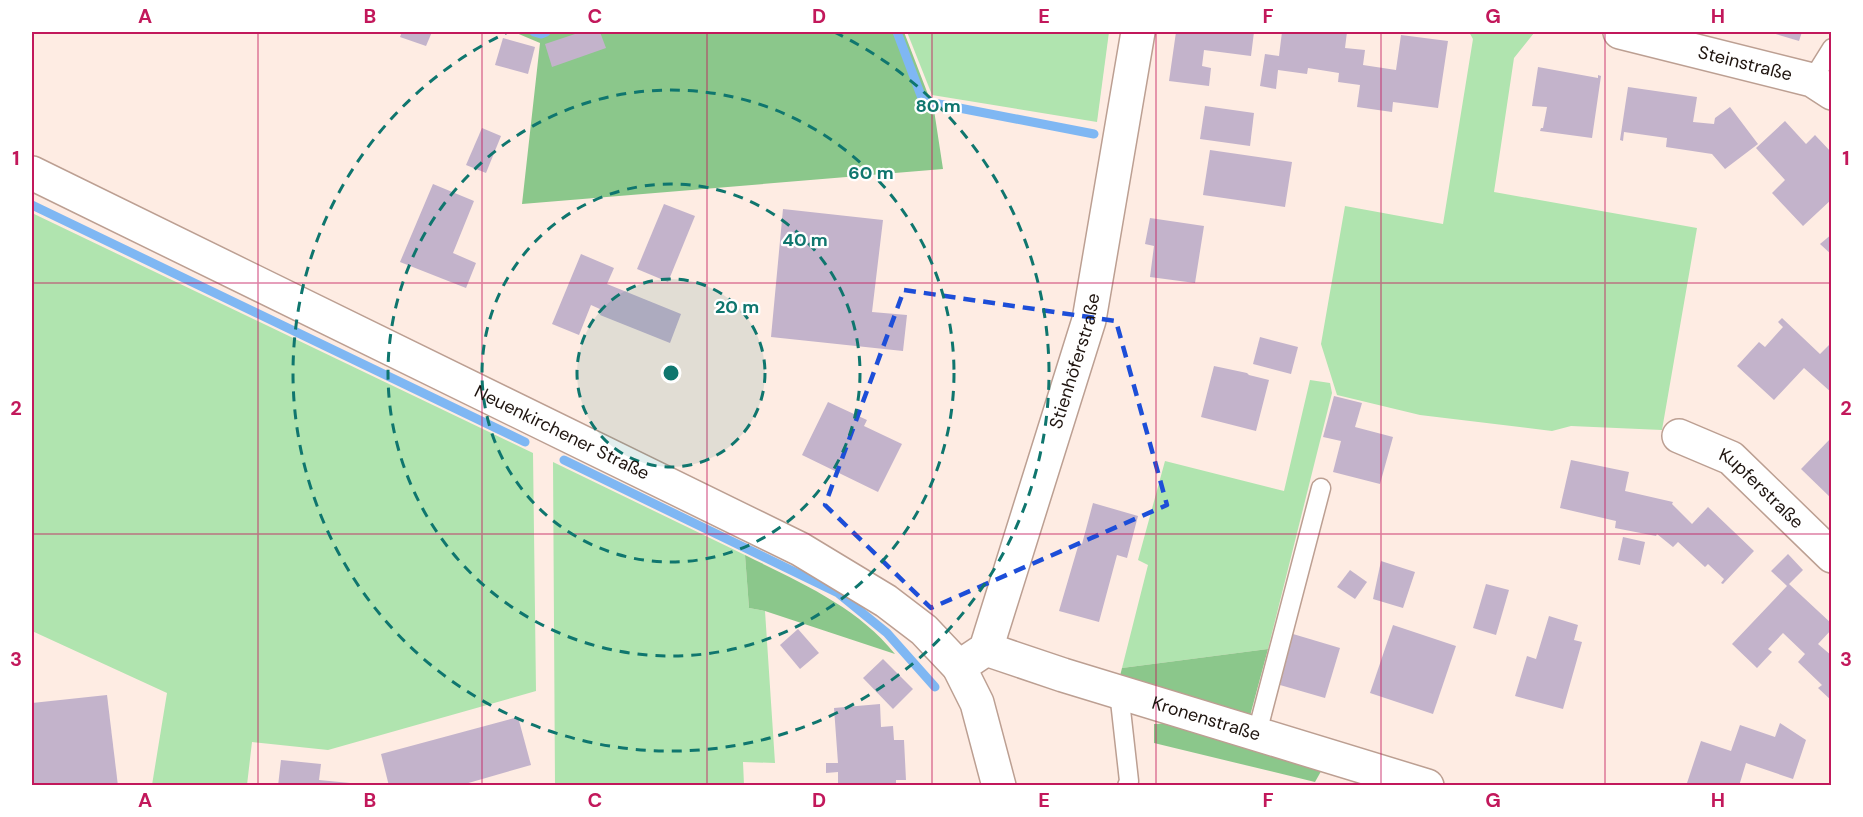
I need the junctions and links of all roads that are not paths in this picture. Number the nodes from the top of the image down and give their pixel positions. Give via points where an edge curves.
1 (1138, 32) edge
2 (1620, 32) edge
3 (1832, 48) edge
4 (1822, 87) edge
5 (32, 173) edge
6 (1679, 436) dead end
7 (1321, 488) dead end
8 (1832, 556) edge
9 (986, 649) junction
10 (959, 667) junction
11 (1119, 692) junction
12 (1257, 733) junction
13 (999, 786) edge
14 (1127, 786) edge
15 (1427, 786) edge

1 - 9 street, Stienhöferstraße via 1089,320
2 - 4 street, Steinstraße
3 - 4 lane
5 - 10 street, Neuenkirchener Straße via 800,549 886,601 924,630
6 - 8 street, Kupferstraße via 1731,458
7 - 12 lane
9 - 10 street
9 - 11 street, Kronenstraße
10 - 13 street, Neuenkirchener Straße via 977,703
11 - 12 street, Kronenstraße
11 - 14 lane
12 - 15 street, Kronenstraße

